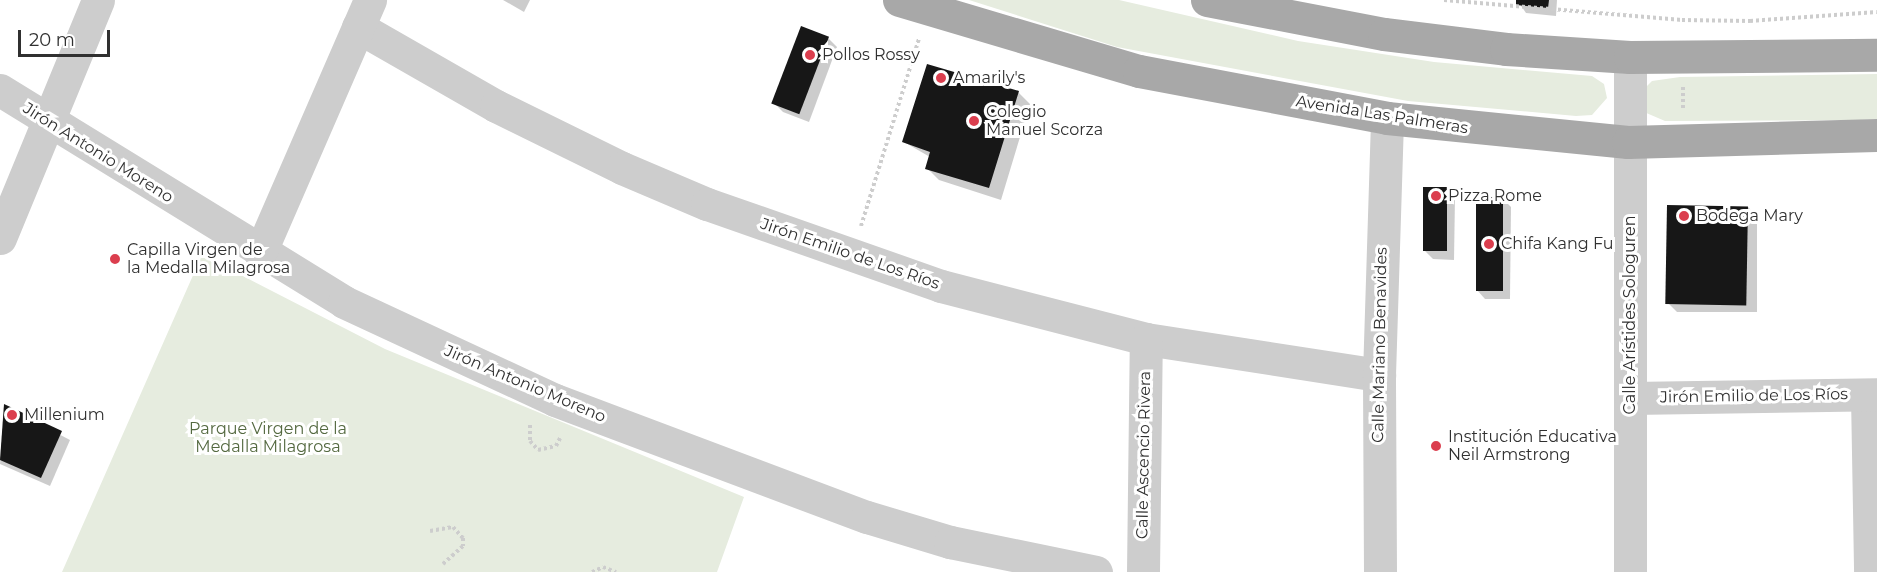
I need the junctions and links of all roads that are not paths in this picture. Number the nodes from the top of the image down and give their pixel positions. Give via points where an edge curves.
1 (98, 0) edge
2 (1207, 0) edge
3 (914, 5) edge
4 (1264, 7) edge
5 (364, 13) edge
6 (1877, 55) edge
7 (1630, 57) junction
8 (0, 90) edge
9 (1387, 118) junction
10 (48, 123) junction
11 (1877, 135) edge
12 (1628, 142) junction
13 (0, 238) edge
14 (260, 253) junction
15 (1146, 339) junction
16 (1378, 375) junction
17 (1872, 395) edge
18 (1631, 398) junction
19 (1096, 572) edge
20 (1143, 572) edge
21 (1380, 572) edge
22 (1630, 572) edge
23 (1870, 572) edge

1 - 10 street
2 - 4 main road
3 - 9 main road, Avenida Las Palmeras via 1139,72
4 - 7 main road via 1451,42
5 - 14 street
5 - 15 street, Jirón Emilio de Los Ríos via 496,106 622,168 941,286
6 - 7 main road
7 - 12 street, Calle Arístides Sologuren
8 - 10 street, Jirón Antonio Moreno
9 - 12 main road, Avenida Las Palmeras
9 - 16 street, Calle Mariano Benavides
10 - 13 street
10 - 14 street, Jirón Antonio Moreno
11 - 12 main road, Avenida Las Palmeras
12 - 18 street, Calle Arístides Sologuren
14 - 19 street, Jirón Antonio Moreno via 407,332 555,400 750,476 950,542
15 - 16 street, Jirón Emilio de Los Ríos
15 - 20 street, Calle Ascencio Rivera
16 - 21 street, Calle Mariano Benavides
17 - 18 street, Jirón Emilio de Los Ríos
17 - 23 street
18 - 22 street, Calle Arístides Sologuren

